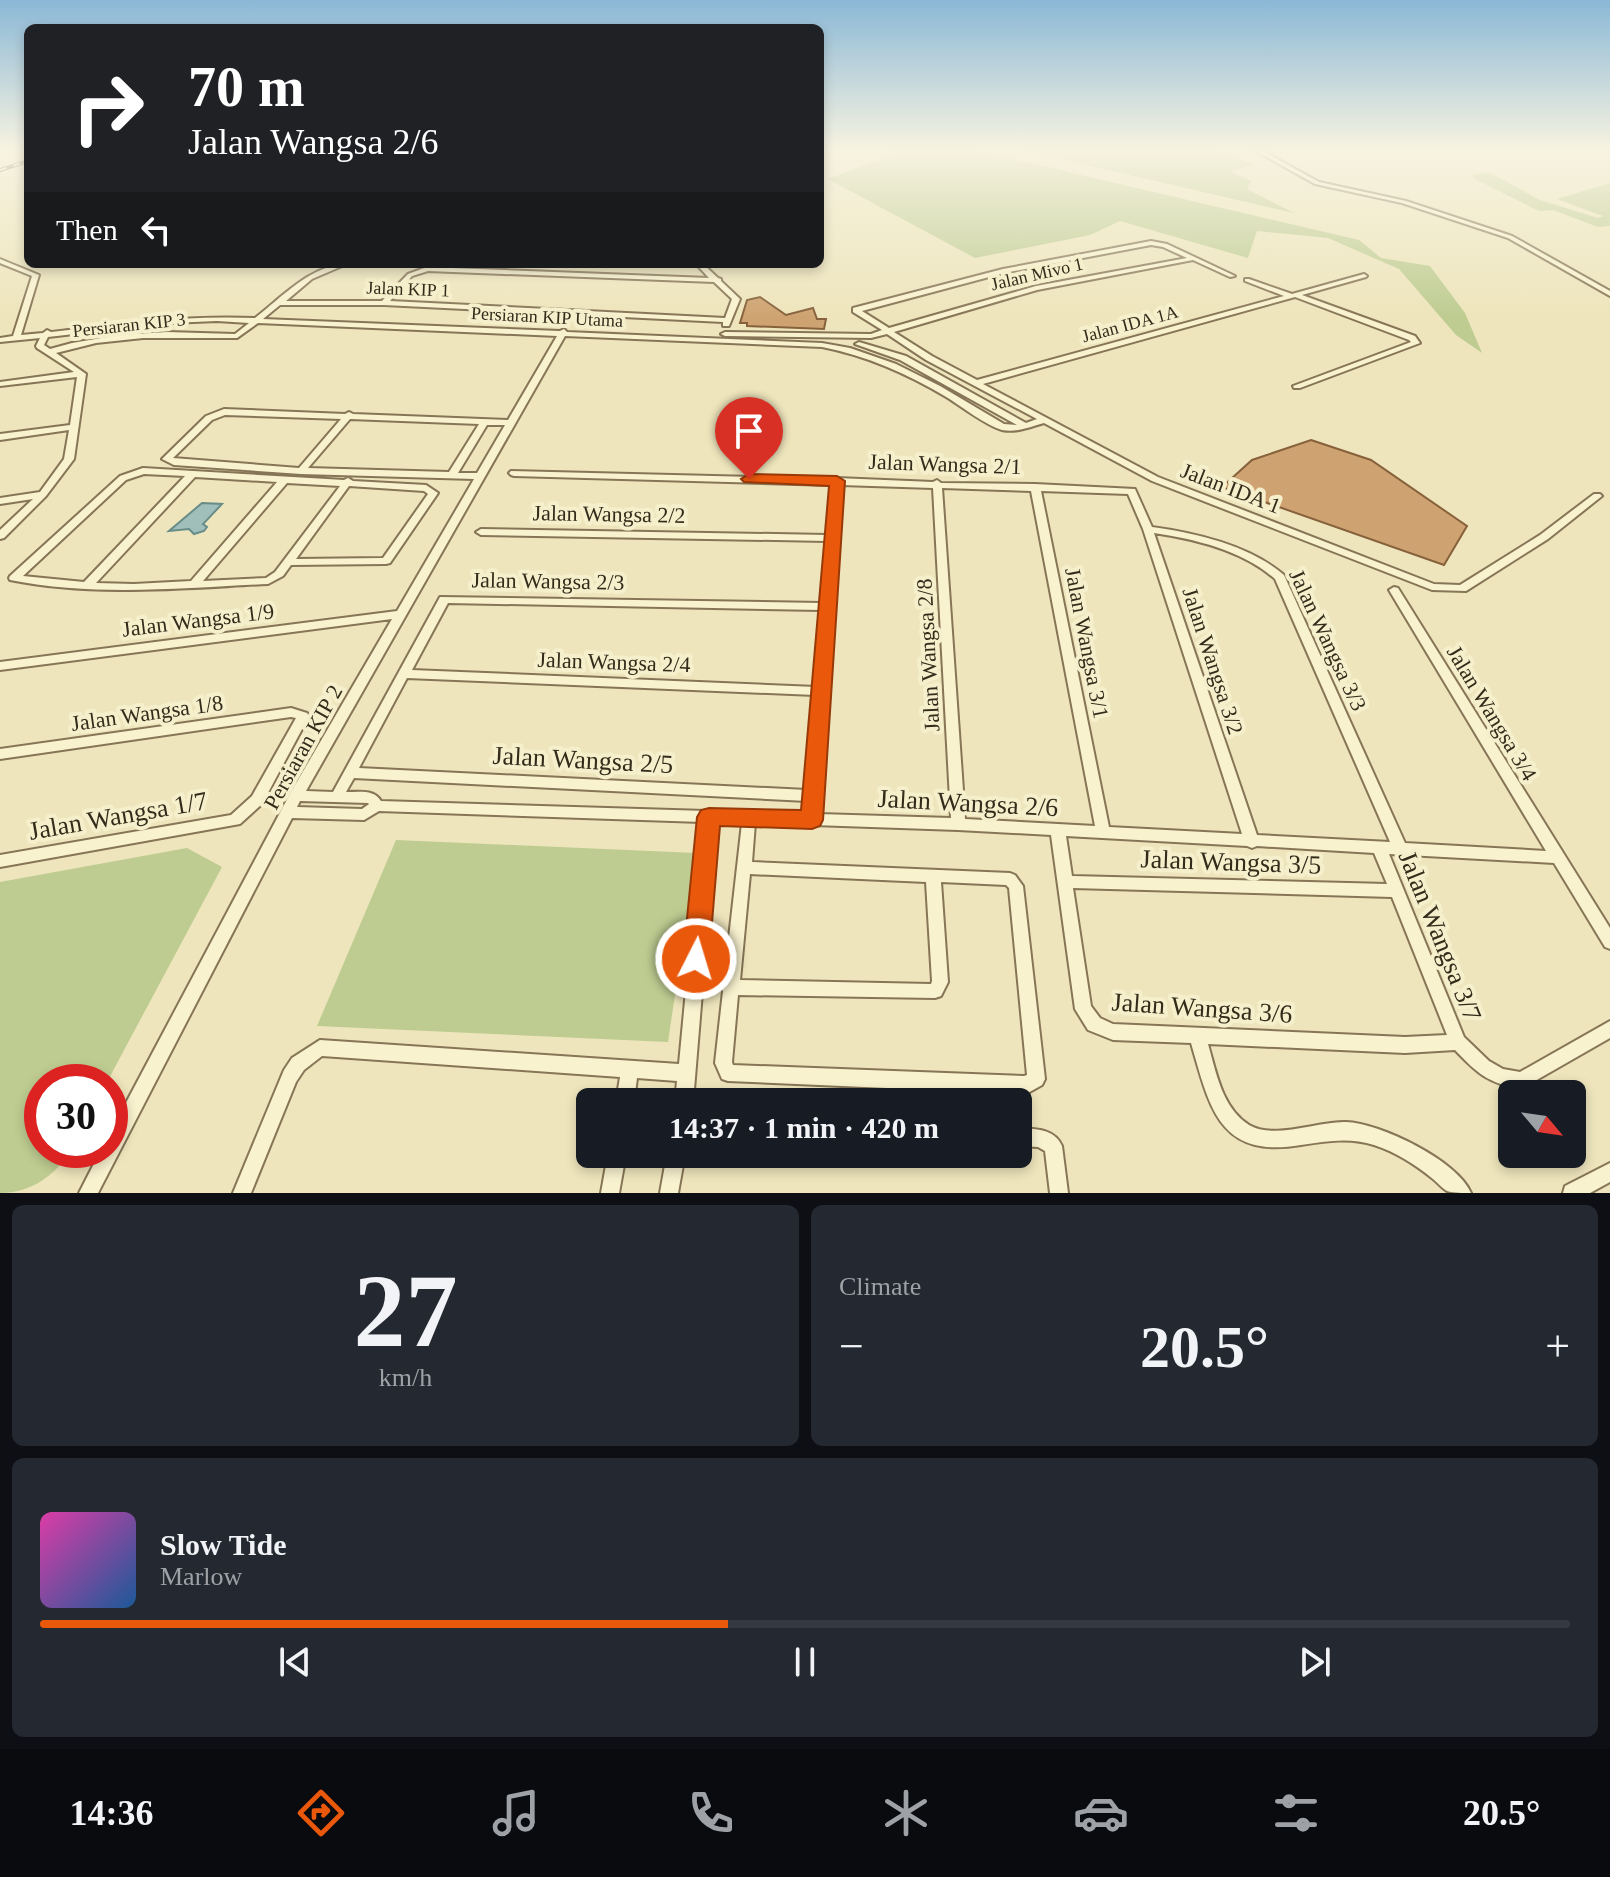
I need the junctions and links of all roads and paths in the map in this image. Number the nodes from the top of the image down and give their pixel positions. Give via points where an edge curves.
1 (1415, 206) edge
2 (1195, 258) junction
3 (0, 261) edge
4 (334, 268) edge
5 (704, 268) edge
6 (1232, 276) dead end
7 (1364, 276) dead end
8 (719, 280) junction
9 (1247, 280) dead end
10 (1610, 294) edge
11 (1293, 296) junction
12 (279, 303) junction
13 (384, 303) junction
14 (264, 315) junction
15 (728, 320) junction
16 (256, 322) junction
17 (564, 330) junction
18 (889, 331) junction
19 (47, 332) junction
20 (18, 335) junction
21 (0, 337) edge
22 (720, 337) junction
23 (50, 352) junction
24 (82, 374) junction
25 (976, 383) junction
26 (0, 384) edge
27 (1297, 386) dead end
28 (349, 415) junction
29 (1044, 420) junction
30 (485, 421) junction
31 (511, 423) junction
32 (74, 427) junction
33 (0, 437) edge
34 (301, 471) junction
35 (355, 472) junction
36 (375, 473) junction
37 (514, 473) dead end
38 (193, 474) junction
39 (452, 475) junction
40 (481, 476) junction
41 (285, 479) junction
42 (837, 481) junction
43 (937, 483) junction
44 (346, 484) junction
45 (366, 485) junction
46 (1035, 487) junction
47 (43, 494) junction
48 (1134, 494) joint
49 (1597, 496) dead end
50 (0, 501) edge
51 (1148, 529) junction
52 (481, 532) dead end
53 (0, 536) edge
54 (833, 538) junction
55 (288, 562) junction
56 (195, 583) junction
57 (87, 586) junction
58 (1394, 590) dead end
59 (828, 607) junction
60 (401, 614) junction
61 (0, 666) edge
62 (406, 674) junction
63 (821, 691) junction
64 (0, 754) edge
65 (350, 773) junction
66 (296, 796) junction
67 (813, 796) junction
68 (337, 797) junction
69 (377, 806) junction
70 (288, 812) junction
71 (243, 815) joint
72 (709, 817) junction
73 (749, 818) junction
74 (812, 820) junction
75 (958, 824) junction
76 (1058, 832) junction
77 (1103, 832) junction
78 (1252, 842) junction
79 (1379, 847) junction
80 (1400, 848) junction
81 (1556, 857) junction
82 (0, 861) edge
83 (746, 868) junction
84 (933, 875) junction
85 (1064, 882) junction
86 (1396, 891) junction
87 (1610, 942) edge
88 (729, 987) junction
89 (1610, 1029) edge
90 (1197, 1036) junction
91 (1458, 1042) junction
92 (630, 1070) junction
93 (686, 1073) junction
94 (627, 1088) edge
95 (685, 1088) edge
96 (1032, 1138) edge
97 (614, 1168) edge
98 (673, 1168) edge
99 (1610, 1172) edge
100 (88, 1193) edge
101 (242, 1193) edge
102 (610, 1193) edge
103 (669, 1193) edge
104 (1059, 1193) edge
105 (1462, 1193) edge
106 (1572, 1193) edge

1 - 10 street via 1510,237
2 - 6 street
2 - 18 street, Jalan Mivo 1 via 1036,288
2 - 18 street, Jalan IDA 1 via 1151,243 1003,271 856,310
3 - 20 street via 36,275
4 - 12 street via 310,278
5 - 8 street
7 - 11 street, Jalan IDA 1A
8 - 13 street via 427,269 410,275
8 - 15 street via 736,299
9 - 11 street
11 - 25 street, Jalan IDA 1A
11 - 27 street via 1416,343
12 - 13 street, Jalan KIP 1
12 - 14 street
13 - 15 street, Jalan KIP 1
14 - 16 street
14 - 17 street, Persiaran KIP Utama
14 - 19 street, Persiaran KIP Utama via 198,313
15 - 22 street
16 - 17 street, Persiaran KIP Utama
16 - 19 street, Persiaran KIP Utama via 193,319
16 - 23 street, Persiaran KIP 3 via 237,336 175,333
17 - 22 street, Persiaran KIP Utama
17 - 31 street, Persiaran KIP 2
18 - 22 street, Jalan Mivo 1 via 856,337 741,332
18 - 25 street, Jalan IDA 1
19 - 20 street
19 - 23 street via 40,346
20 - 21 street
22 - 29 street, Persiaran KIP Utama via 855,347 892,362 1002,427
23 - 24 street
24 - 26 street
24 - 32 street
25 - 29 street, Jalan IDA 1
28 - 30 street
28 - 34 street
28 - 34 street via 224,412 209,418 167,459
29 - 49 street, Jalan IDA 1 via 1155,479 1442,589 1462,589
30 - 31 street
30 - 39 street
31 - 40 street, Persiaran KIP 2
32 - 33 street
32 - 47 street via 69,459
34 - 35 street
35 - 36 street
35 - 44 street
36 - 39 street
36 - 45 street
37 - 42 street, Jalan Wangsa 2/1
38 - 41 street
38 - 57 street
38 - 57 street via 143,471 123,478 14,578
39 - 40 street
40 - 60 street, Persiaran KIP 2
41 - 44 street
41 - 56 street
42 - 43 street, Jalan Wangsa 2/1
42 - 54 street
43 - 46 street, Jalan Wangsa 2/1
43 - 75 street, Jalan Wangsa 2/8
44 - 45 street
44 - 55 street
45 - 55 street via 426,488 433,493 390,558 374,563
46 - 48 street, Jalan Wangsa 2/1
46 - 77 street, Jalan Wangsa 3/1
47 - 50 street
47 - 53 street
48 - 51 street, Jalan Wangsa 3/2
51 - 78 street, Jalan Wangsa 3/2
51 - 80 street, Jalan Wangsa 3/3 via 1180,533 1235,553 1280,577
52 - 54 street, Jalan Wangsa 2/2
54 - 59 street
55 - 56 street via 268,581
56 - 57 street
58 - 81 street, Jalan Wangsa 3/4
59 - 62 street, Jalan Wangsa 2/3 via 444,599
59 - 63 street
60 - 61 street, Jalan Wangsa 1/9
60 - 66 street, Persiaran KIP 2
62 - 63 street, Jalan Wangsa 2/4
62 - 65 street, Jalan Wangsa 2/3
63 - 67 street
64 - 71 street, Jalan Wangsa 1/8 via 300,714 303,721
65 - 67 street, Jalan Wangsa 2/5
65 - 68 street, Jalan Wangsa 2/3
66 - 68 street, Jalan Wangsa 2/6
66 - 70 street, Persiaran KIP 2
67 - 74 street
68 - 69 street, Jalan Wangsa 2/6 via 372,798
69 - 70 street, Jalan Wangsa 2/6 via 364,815
69 - 72 street, Jalan Wangsa 2/6
70 - 100 street, Persiaran KIP 2
71 - 82 street, Jalan Wangsa 1/7
72 - 73 street, Jalan Wangsa 2/6
72 - 93 street
73 - 74 street, Jalan Wangsa 2/6
73 - 83 street
74 - 75 street, Jalan Wangsa 2/6
75 - 76 street, Jalan Wangsa 2/6
76 - 77 street, Jalan Wangsa 2/6
76 - 85 street, Jalan Wangsa 3/6
77 - 78 street, Jalan Wangsa 2/6
78 - 79 street, Jalan Wangsa 2/6
79 - 80 street, Jalan Wangsa 2/6
79 - 86 street, Jalan Wangsa 3/7
80 - 81 street, Jalan Wangsa 2/6
81 - 87 street, Jalan Wangsa 3/4
83 - 84 street
83 - 88 street
84 - 88 street via 940,982 935,991
84 - 88 street via 1005,877 1014,882 1037,1074 1032,1083 728,1073 723,1063
85 - 86 street, Jalan Wangsa 3/5
85 - 90 street, Jalan Wangsa 3/6 via 1087,1018 1113,1032
86 - 91 street, Jalan Wangsa 3/7
89 - 91 street via 1521,1081 1483,1067
90 - 91 street, Jalan Wangsa 3/6 via 1405,1045
90 - 105 street via 1221,1107 1247,1136 1264,1142 1301,1134 1363,1133 1429,1165
92 - 93 street
92 - 94 street
92 - 101 street via 320,1048 290,1076
93 - 95 street
96 - 104 street via 1053,1146
97 - 102 street
98 - 103 street
99 - 106 street

